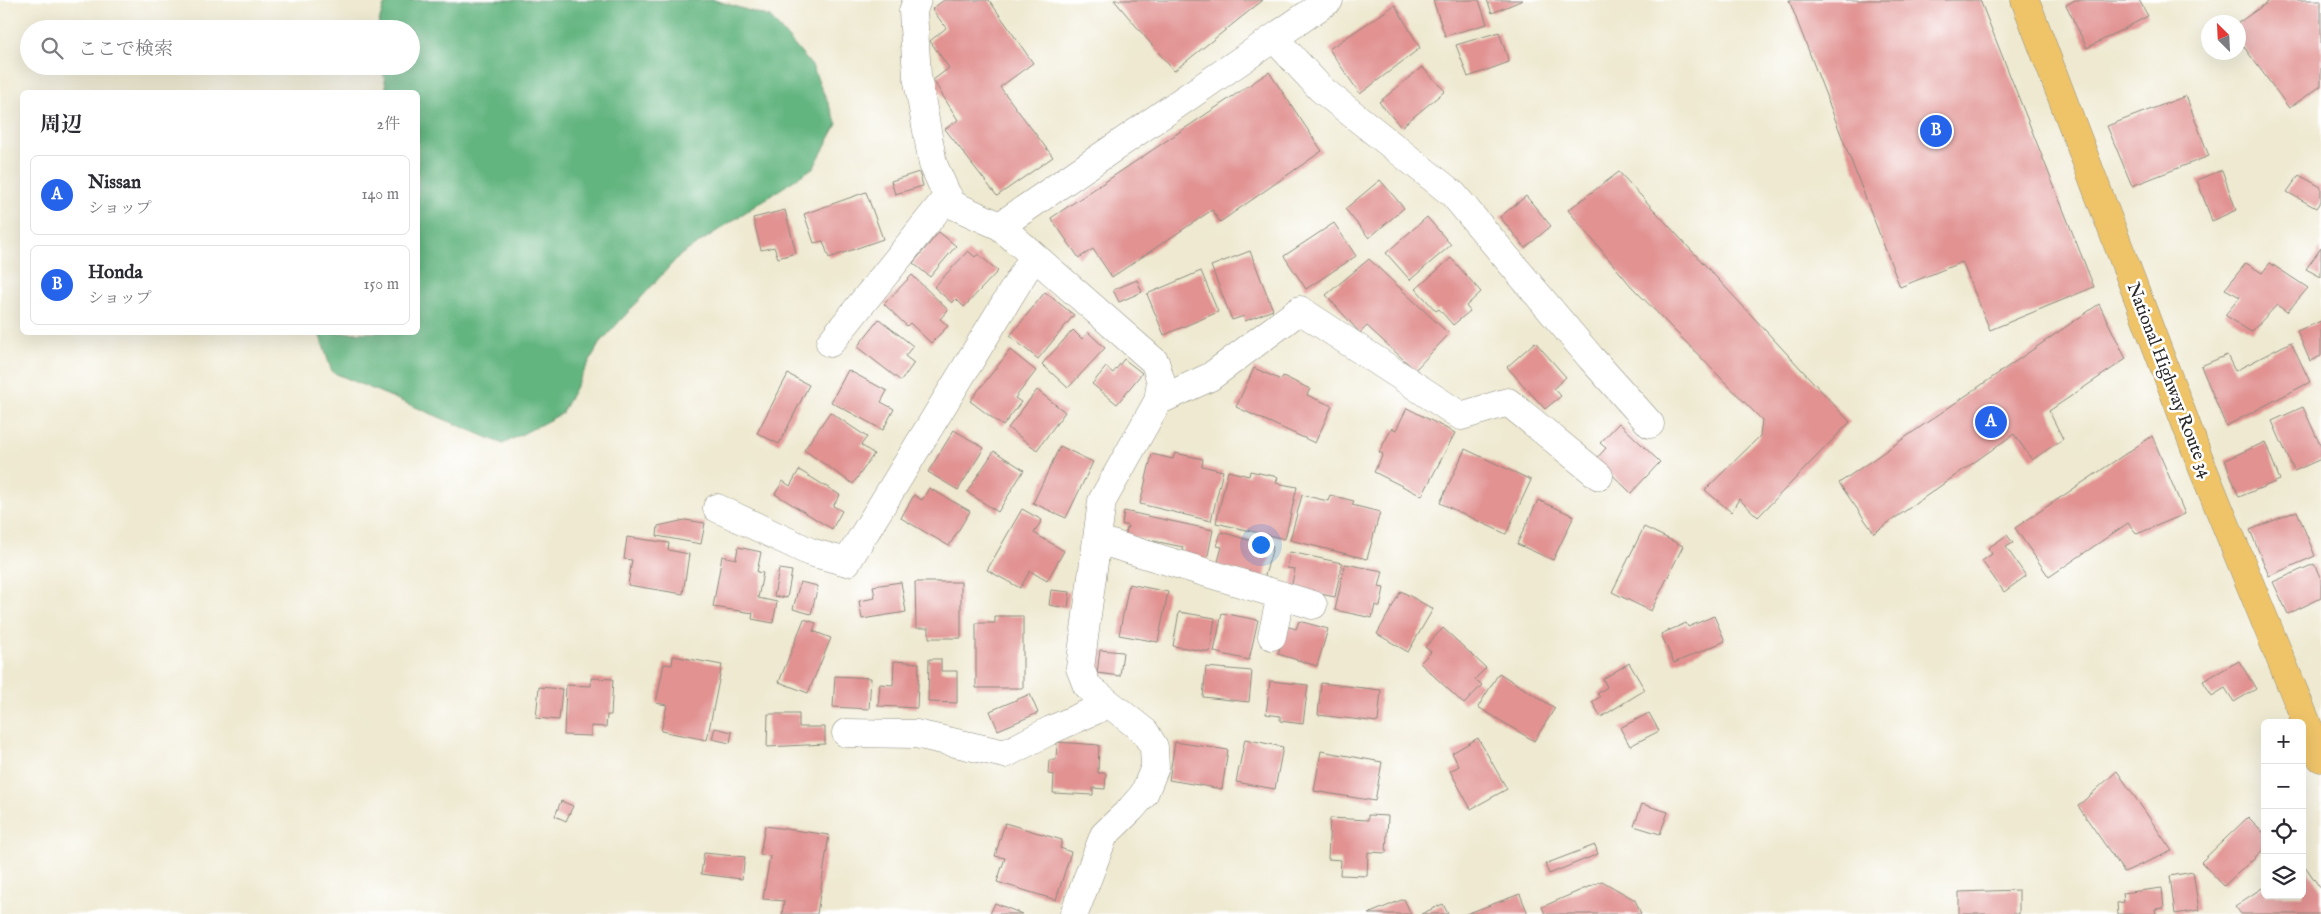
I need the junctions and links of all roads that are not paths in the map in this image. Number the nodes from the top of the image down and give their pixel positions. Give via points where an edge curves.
1 (917, 0) edge
2 (1329, 0) edge
3 (2025, 0) edge
4 (1274, 38) junction
5 (948, 196) junction
6 (1000, 226) junction
7 (1034, 256) junction
8 (830, 343) dead end
9 (1158, 401) junction
10 (1650, 424) dead end
11 (1599, 476) dead end
12 (717, 508) dead end
13 (1098, 540) junction
14 (1281, 595) junction
15 (1313, 605) dead end
16 (1272, 636) dead end
17 (1109, 704) junction
18 (846, 733) dead end
19 (2321, 758) edge
20 (1074, 914) edge

1 - 5 street via 913,11 917,76 932,164
2 - 4 street
3 - 19 highway, National Highway Route 34 via 2203,469
4 - 6 street
4 - 10 street via 1321,89 1453,194
5 - 6 street via 951,204
5 - 8 street
6 - 7 street
7 - 9 street via 1155,362 1161,382
7 - 12 street via 847,562 810,552
9 - 11 street via 1210,376 1300,310 1461,416 1508,402
9 - 13 street via 1102,501
13 - 14 street
13 - 17 street via 1080,668 1087,686
14 - 15 street
14 - 16 street
17 - 18 street via 1005,754 916,734
17 - 20 street via 1145,732 1154,747 1155,768 1144,794 1104,835

